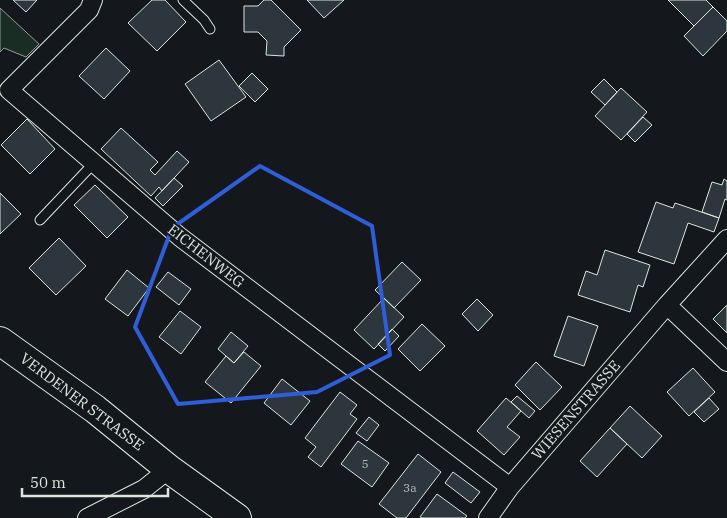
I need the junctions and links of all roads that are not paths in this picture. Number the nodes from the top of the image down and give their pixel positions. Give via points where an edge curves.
1 (93, 0) edge
2 (184, 0) edge
3 (210, 29) dead end
4 (94, 163) junction
5 (40, 220) dead end
6 (727, 239) edge
7 (667, 305) junction
8 (0, 341) edge
9 (727, 362) edge
10 (169, 469) junction
11 (510, 487) junction
12 (87, 518) edge
13 (237, 518) edge
14 (488, 518) edge

1 - 4 street, EICHENWEG via 88,10 9,90
2 - 3 lane
4 - 5 lane
4 - 11 street, EICHENWEG via 180,237
6 - 7 street, WIESENSTRASSE
7 - 9 street
7 - 11 street, WIESENSTRASSE
8 - 10 main road, VERDENER STRASSE via 95,409
10 - 12 street via 144,489
10 - 13 main road, VERDENER STRASSE
11 - 14 street, WIESENSTRASSE

